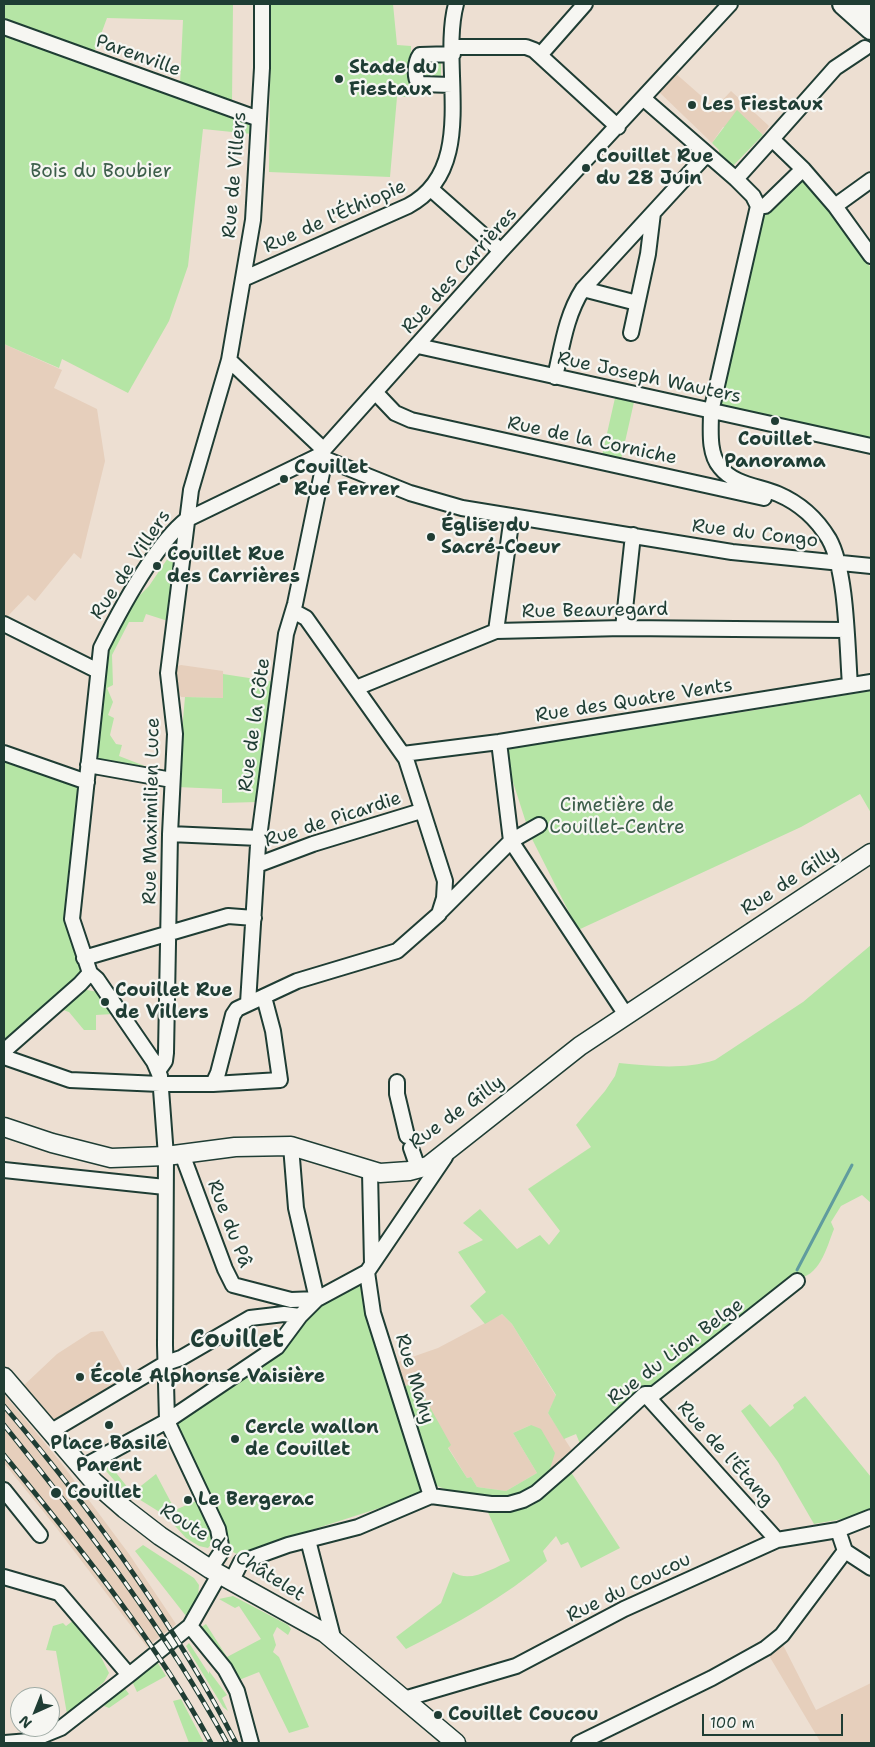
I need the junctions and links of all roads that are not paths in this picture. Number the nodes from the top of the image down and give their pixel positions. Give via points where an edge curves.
1 (262, 4) edge
2 (456, 4) edge
3 (584, 4) edge
4 (730, 4) edge
5 (843, 4) edge
6 (865, 4) edge
7 (871, 9) edge
8 (4, 27) edge
9 (871, 28) edge
10 (865, 48) dead end
11 (453, 51) junction
12 (541, 54) junction
13 (452, 85) junction
14 (644, 98) junction
15 (259, 120) junction
16 (618, 126) junction
17 (772, 138) junction
18 (707, 154) junction
19 (803, 169) junction
20 (736, 179) junction
21 (871, 180) edge
22 (432, 190) junction
23 (758, 206) junction
24 (835, 206) junction
25 (653, 213) junction
26 (501, 251) junction
27 (871, 256) edge
28 (243, 279) junction
29 (583, 289) junction
30 (637, 303) junction
31 (631, 333) dead end
32 (418, 346) junction
33 (229, 360) junction
34 (554, 377) junction
35 (376, 393) junction
36 (711, 412) junction
37 (871, 446) edge
38 (321, 453) junction
39 (807, 512) junction
40 (512, 516) junction
41 (186, 520) junction
42 (634, 535) junction
43 (839, 563) junction
44 (871, 566) edge
45 (293, 611) junction
46 (4, 624) edge
47 (623, 628) junction
48 (846, 630) junction
49 (496, 631) junction
50 (98, 671) junction
51 (871, 682) edge
52 (850, 685) junction
53 (356, 688) junction
54 (499, 742) junction
55 (4, 753) edge
56 (403, 754) junction
57 (88, 765) junction
58 (172, 780) junction
59 (87, 782) junction
60 (421, 811) junction
61 (539, 825) dead end
62 (170, 834) junction
63 (259, 838) junction
64 (511, 841) junction
65 (871, 853) edge
66 (257, 865) junction
67 (439, 914) junction
68 (254, 918) junction
69 (169, 933) junction
70 (84, 958) junction
71 (90, 973) junction
72 (264, 997) junction
73 (248, 1003) junction
74 (626, 1015) junction
75 (4, 1051) edge
76 (4, 1057) edge
77 (159, 1078) junction
78 (397, 1082) dead end
79 (212, 1084) junction
80 (4, 1127) edge
81 (291, 1146) junction
82 (452, 1148) junction
83 (174, 1155) junction
84 (418, 1168) junction
85 (4, 1170) edge
86 (370, 1172) junction
87 (165, 1188) junction
88 (369, 1268) junction
89 (797, 1281) dead end
90 (317, 1299) junction
91 (300, 1316) junction
92 (166, 1363) junction
93 (4, 1378) edge
94 (646, 1394) junction
95 (167, 1421) junction
96 (50, 1432) junction
97 (81, 1468) junction
98 (4, 1490) edge
99 (431, 1496) junction
100 (871, 1517) edge
101 (838, 1530) junction
102 (40, 1535) dead end
103 (308, 1540) junction
104 (777, 1540) junction
105 (222, 1551) junction
106 (846, 1551) junction
107 (241, 1562) junction
108 (871, 1568) edge
109 (220, 1576) junction
110 (4, 1577) edge
111 (190, 1626) junction
112 (334, 1641) junction
113 (130, 1675) junction
114 (404, 1699) junction
115 (5, 1743) edge
116 (252, 1743) edge
117 (456, 1743) edge
118 (579, 1743) edge

1 - 15 street, Rue de Villers
2 - 11 street, Rue de l'Éthiopie
3 - 12 street
4 - 14 street, Rue des Carrières
5 - 9 highway
6 - 7 highway
8 - 15 street, Parenville
10 - 17 street via 835,68
11 - 12 street via 526,47
11 - 13 street, Rue de l'Éthiopie
11 - 13 street via 420,55 416,77 418,84
12 - 16 street
13 - 22 street, Rue de l'Éthiopie via 451,137 444,170
14 - 16 street, Rue des Carrières
14 - 18 street
15 - 28 street, Rue de Villers via 253,220
16 - 26 street, Rue des Carrières
17 - 19 street
17 - 20 street
18 - 20 street
18 - 25 street
19 - 23 street via 765,206
19 - 24 street
20 - 23 street
21 - 24 street
22 - 26 street
22 - 28 street, Rue de l'Éthiopie via 408,206
23 - 36 street
24 - 27 street
25 - 29 street
25 - 30 street
26 - 32 street, Rue des Carrières
28 - 33 street, Rue de Villers
29 - 30 street
29 - 34 street via 570,316
30 - 31 street
32 - 34 street, Rue Joseph Wauters
32 - 35 street, Rue des Carrières
33 - 38 street
33 - 41 street, Rue de Villers via 191,490
34 - 36 street, Rue Joseph Wauters
35 - 38 street, Rue des Carrières
35 - 39 street, Rue de la Corniche via 395,413 411,420 784,502
36 - 37 street, Rue Joseph Wauters
36 - 39 street via 711,443 720,467 739,481 779,494
38 - 40 street, Rue du Congo via 431,501
38 - 41 street, Rue des Carrières
38 - 45 street, Rue de la Côte via 322,473
39 - 43 street via 829,539
40 - 42 street, Rue du Congo
40 - 49 street
41 - 50 street, Rue de Villers via 173,531 120,609 101,648
41 - 58 street, Rue Maximilien Luce via 168,673 175,734
42 - 43 street, Rue du Congo via 732,552
42 - 47 street
43 - 44 street, Rue du Congo
43 - 48 street
45 - 53 street via 306,618
45 - 63 street, Rue de la Côte via 286,634
46 - 50 street
47 - 48 street, Rue Beauregard
47 - 49 street, Rue Beauregard
48 - 52 street
49 - 53 street, Rue Beauregard
50 - 57 street, Rue de Villers
51 - 52 street, Rue des Quatre Vents
52 - 54 street, Rue des Quatre Vents
53 - 56 street
54 - 56 street, Rue des Quatre Vents
54 - 64 street
55 - 59 street
56 - 60 street
57 - 58 street
57 - 59 street, Rue de Villers
58 - 62 street, Rue Maximilien Luce
59 - 70 street, Rue de Villers via 72,919
60 - 66 street, Rue de Picardie
60 - 67 street via 445,881
61 - 64 street
62 - 63 street
62 - 69 street, Rue Maximilien Luce
63 - 66 street, Rue de la Côte
64 - 67 street
64 - 74 street
65 - 74 main road, Rue de Gilly
66 - 68 street, Rue de la Côte
67 - 72 street via 397,951 297,981
68 - 69 street via 228,916
68 - 73 street, Rue de la Côte
69 - 70 street
69 - 77 street, Rue Maximilien Luce via 166,1053
70 - 71 street, Rue de Villers
71 - 75 street
71 - 77 street, Rue de Villers via 154,1062
72 - 73 street
72 - 79 street via 280,1080
73 - 79 street via 233,1015 218,1073
74 - 82 main road, Rue de Gilly via 580,1046
76 - 77 street via 70,1080
77 - 79 street
77 - 83 street, Rue de Villers
78 - 84 street via 397,1094
80 - 83 main road, Rue de Gilly via 111,1158
81 - 83 main road, Rue de Gilly via 235,1147
81 - 86 main road, Rue de Gilly
81 - 90 street via 296,1208
82 - 84 main road, Rue de Gilly via 428,1166
82 - 88 street
83 - 87 street, Rue de Villers
83 - 90 street, Rue du Pâ via 233,1285 290,1300
84 - 86 main road, Rue de Gilly via 390,1173
85 - 87 street
86 - 88 street, Rue Mahy
87 - 92 street, Rue de Villers
88 - 90 street
88 - 99 street, Rue Mahy via 373,1313
89 - 94 street, Rue du Lion Belge via 654,1394
90 - 91 street
91 - 92 street via 284,1314 250,1318 181,1358
91 - 95 street via 277,1347
92 - 95 street, Rue de Villers
92 - 96 street
93 - 96 main road, Route de Châtelet
94 - 99 street, Rue du Lion Belge via 568,1466 522,1500 491,1504
94 - 104 street, Rue de l'Étang
95 - 97 street
95 - 105 street via 218,1529
96 - 97 main road, Route de Châtelet
97 - 109 main road, Route de Châtelet via 125,1509
98 - 102 street
99 - 103 street via 358,1527
100 - 101 street, Rue du Coucou
101 - 104 street, Rue du Coucou
101 - 106 street
103 - 107 street
103 - 112 street
104 - 114 street, Rue du Coucou via 624,1608 516,1666
105 - 107 street
105 - 109 street
106 - 108 street
106 - 118 street via 782,1635 766,1648
107 - 109 street
109 - 111 street
109 - 112 main road, Route de Châtelet
110 - 113 street via 59,1593
111 - 113 street
111 - 116 street via 225,1669 237,1691
112 - 114 main road, Route de Châtelet
113 - 115 street via 62,1728 29,1741
114 - 117 main road, Route de Châtelet

